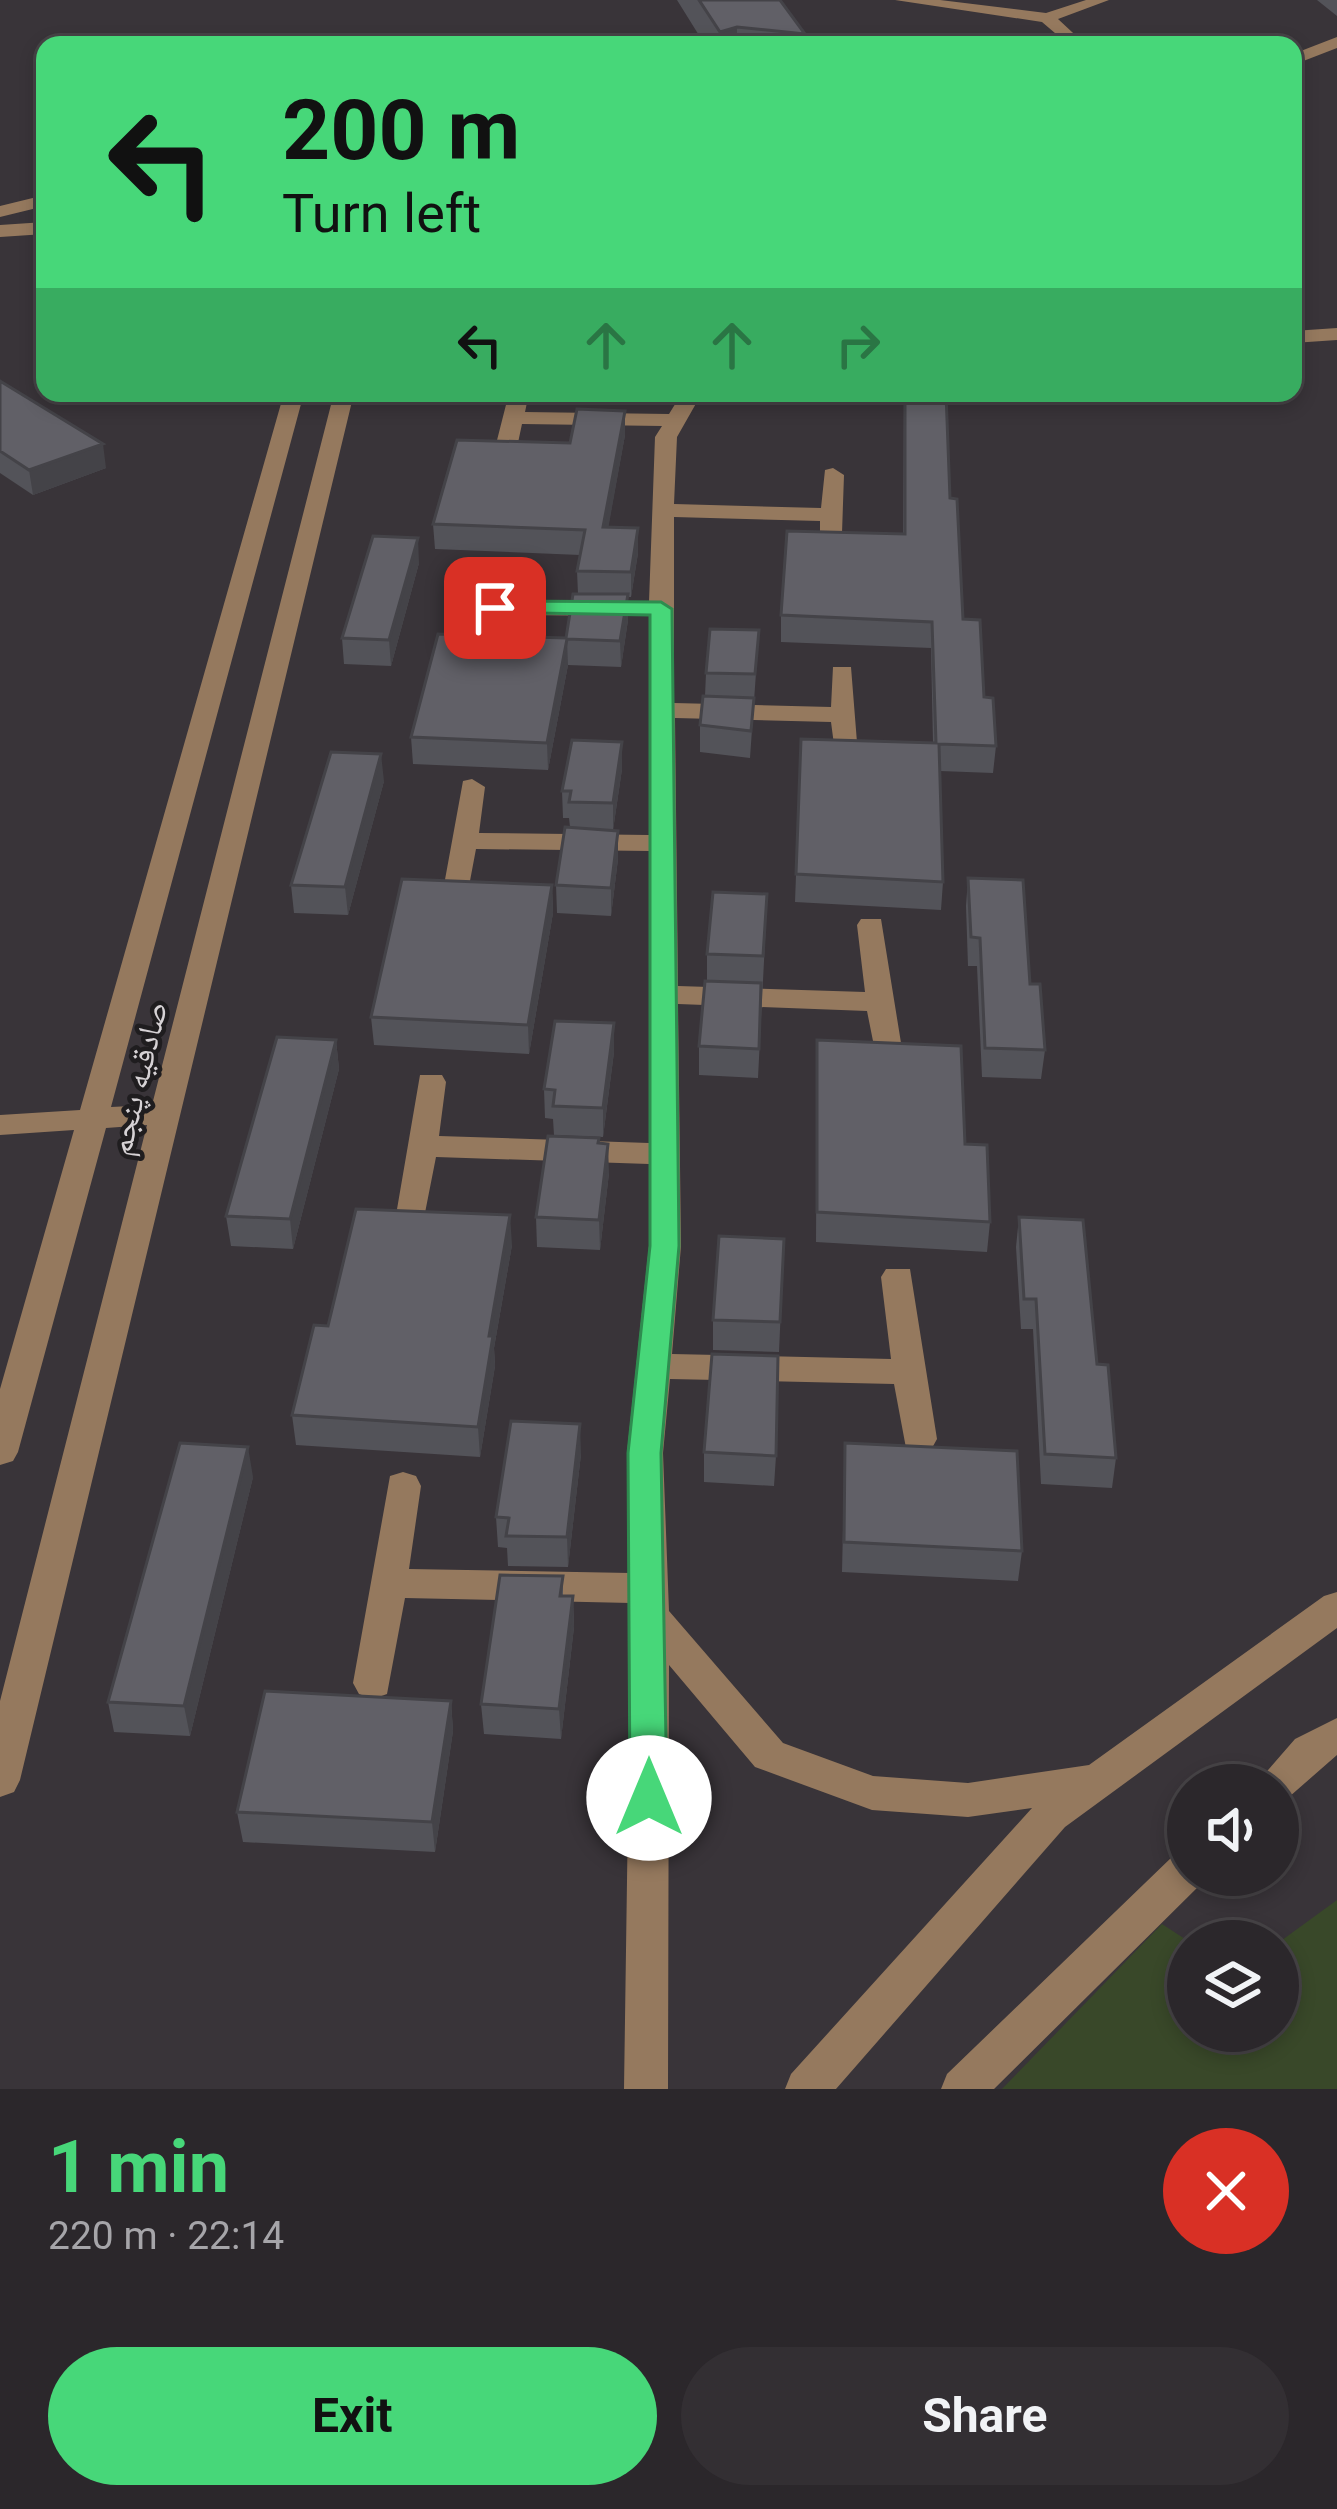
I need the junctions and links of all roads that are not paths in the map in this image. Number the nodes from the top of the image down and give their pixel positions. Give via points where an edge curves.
1 (903, 0) edge
2 (1101, 0) edge
3 (1076, 4) edge
4 (988, 6) edge
5 (1047, 18) junction
6 (1068, 36) edge
7 (1337, 42) edge
8 (1302, 56) edge
9 (36, 202) edge
10 (0, 212) edge
11 (36, 228) edge
12 (0, 230) edge
13 (1337, 334) edge
14 (1302, 336) edge
15 (1337, 355) edge
16 (1302, 357) edge
17 (292, 402) edge
18 (342, 402) edge
19 (517, 402) edge
20 (687, 402) edge
21 (513, 418) junction
22 (676, 420) junction
23 (505, 452) edge
24 (833, 475) dead end
25 (663, 510) junction
26 (832, 515) junction
27 (831, 545) edge
28 (503, 572) dead end
29 (495, 608) junction
30 (661, 609) junction
31 (488, 647) edge
32 (842, 672) dead end
33 (661, 710) junction
34 (844, 715) junction
35 (845, 755) edge
36 (472, 787) dead end
37 (464, 841) junction
38 (661, 844) junction
39 (456, 896) edge
40 (871, 925) dead end
41 (662, 994) junction
42 (881, 1002) junction
43 (887, 1049) edge
44 (431, 1082) dead end
45 (165, 1114) junction
46 (94, 1115) junction
47 (0, 1126) edge
48 (422, 1147) junction
49 (663, 1154) junction
50 (412, 1215) edge
51 (898, 1277) dead end
52 (652, 1366) junction
53 (910, 1372) junction
54 (919, 1439) dead end
55 (0, 1452) edge
56 (403, 1486) dead end
57 (388, 1583) junction
58 (649, 1602) junction
59 (1337, 1607) edge
60 (373, 1683) dead end
61 (1337, 1735) edge
62 (1296, 1764) edge
63 (0, 1780) edge
64 (1097, 1781) junction
65 (1167, 1890) edge
66 (646, 2089) edge
67 (807, 2089) edge
68 (963, 2089) edge

1 - 4 street
2 - 3 street
3 - 5 street
4 - 5 street
5 - 6 street
7 - 8 street
9 - 10 street
11 - 12 street
13 - 14 street
15 - 16 street
17 - 46 street, صادقیه پنجم
18 - 45 street, صادقیه پنجم
19 - 21 street
20 - 22 street
21 - 22 street
21 - 23 street
22 - 25 street via 666,437
24 - 26 street
25 - 26 street
25 - 30 street
26 - 27 street
28 - 29 street
29 - 30 street
29 - 31 street
30 - 33 street
32 - 34 street
33 - 34 street
33 - 38 street
34 - 35 street
36 - 37 street
37 - 38 street
37 - 39 street
38 - 41 street
40 - 42 street
41 - 42 street
41 - 49 street
42 - 43 street
44 - 48 street
45 - 46 street
45 - 63 street, صادقیه پنجم
46 - 47 street
46 - 55 street, صادقیه پنجم
48 - 49 street
48 - 50 street
49 - 52 street
51 - 53 street
52 - 53 street
52 - 58 street via 644,1453
53 - 54 street
56 - 57 street
57 - 58 street
57 - 60 street
58 - 64 street via 770,1755 872,1793 920,1797 968,1800
58 - 66 street
59 - 64 street
61 - 62 street
64 - 67 street via 1051,1815
65 - 68 street

